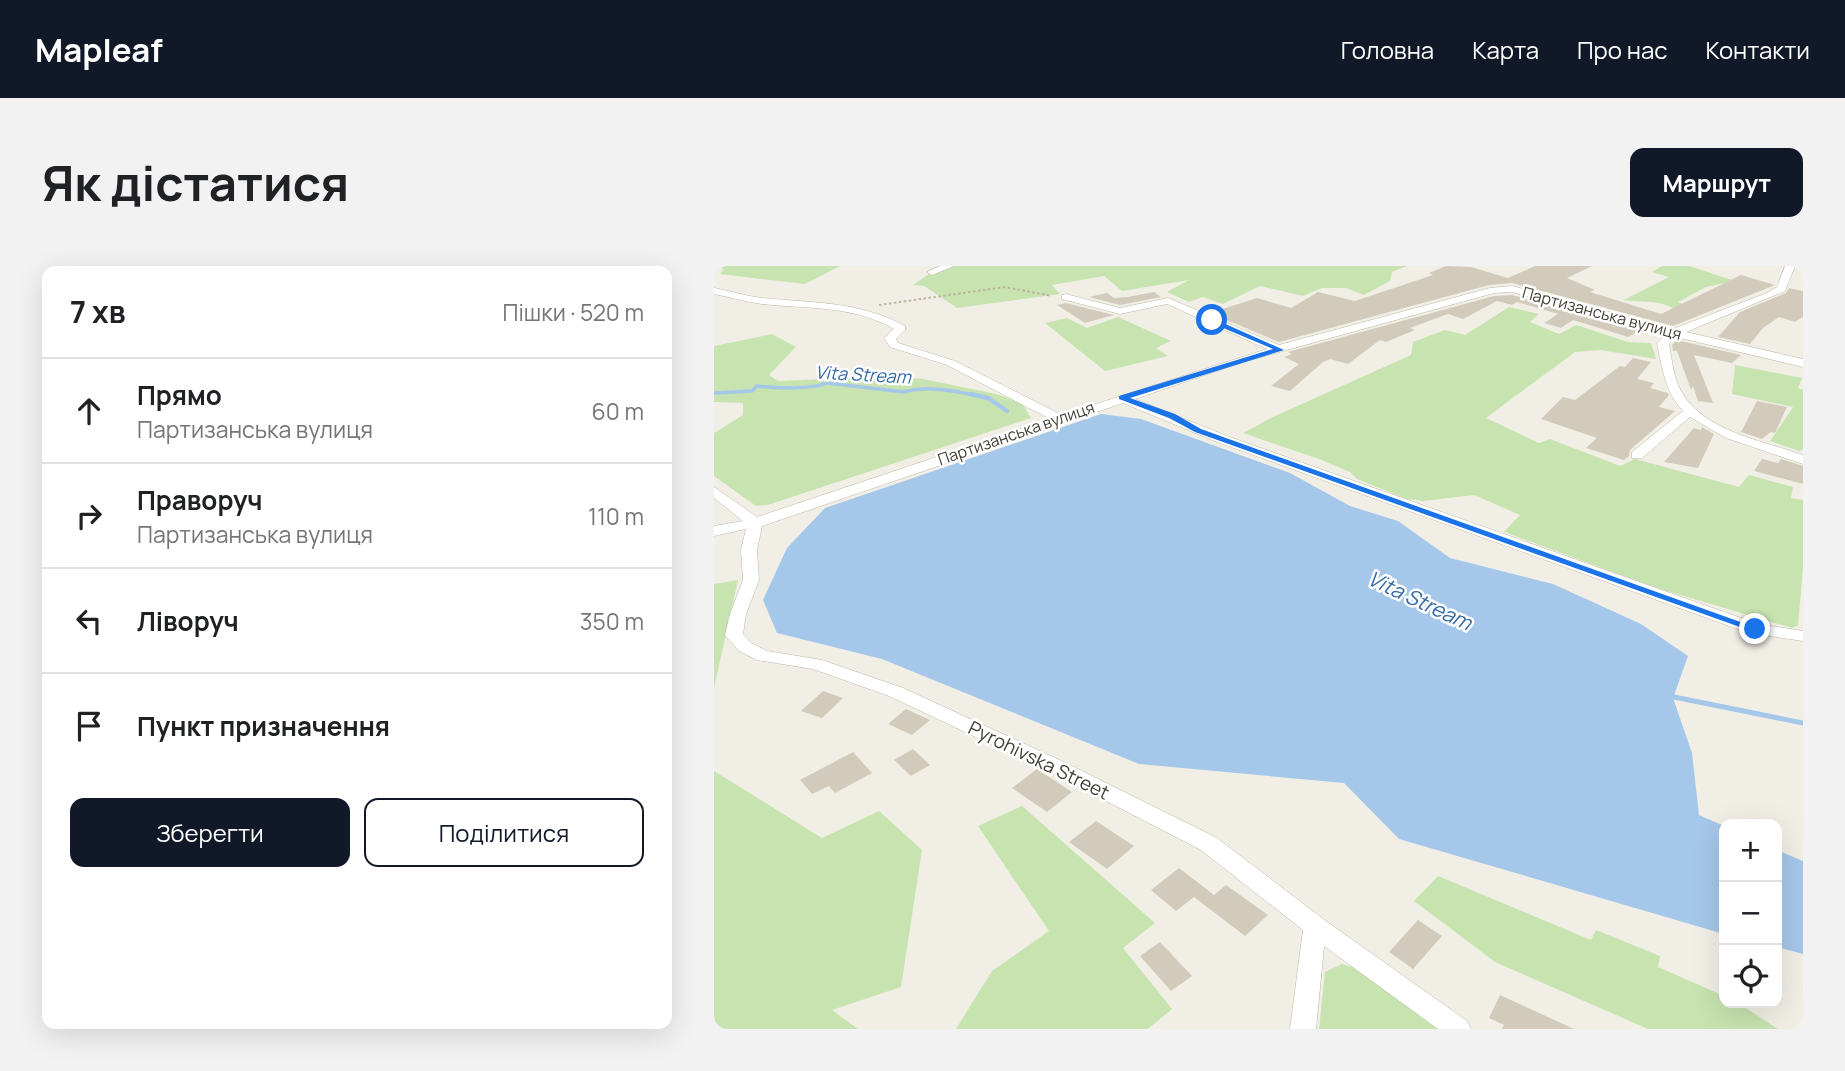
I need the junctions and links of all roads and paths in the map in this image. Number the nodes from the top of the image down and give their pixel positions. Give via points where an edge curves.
1 (949, 266) edge
2 (1790, 266) edge
3 (932, 272) dead end
4 (714, 291) edge
5 (1066, 297) joint
6 (871, 305) dead end
7 (1674, 333) junction
8 (1280, 350) junction
9 (1803, 363) edge
10 (1122, 398) junction
11 (1688, 413) junction
12 (1059, 419) junction
13 (1637, 455) dead end
14 (1803, 460) edge
15 (714, 491) edge
16 (755, 523) junction
17 (714, 531) edge
18 (1803, 636) edge
19 (1315, 926) junction
20 (1303, 1029) edge
21 (1458, 1029) edge

1 - 3 street
2 - 7 street via 1780,289 1771,295
4 - 12 street via 853,308 879,317 901,328 890,338 894,345 951,363
5 - 6 path via 1005,287
5 - 8 street via 1120,311 1168,301
7 - 8 street, Партизанська вулиця via 1504,289
7 - 9 street, Партизанська вулиця
7 - 11 street via 1663,343 1675,391
8 - 10 street, Партизанська вулиця
10 - 12 street, Партизанська вулиця
10 - 18 street via 1198,430 1755,629
11 - 13 street
11 - 14 street
12 - 16 street, Партизанська вулиця
15 - 16 street
16 - 17 street, Партизанська вулиця
16 - 19 street, Pyrohivska Street via 749,550 751,580 734,635 745,647 763,656 816,664 896,692 1059,768 1209,844
19 - 20 street
19 - 21 street, Pyrohivska Street

